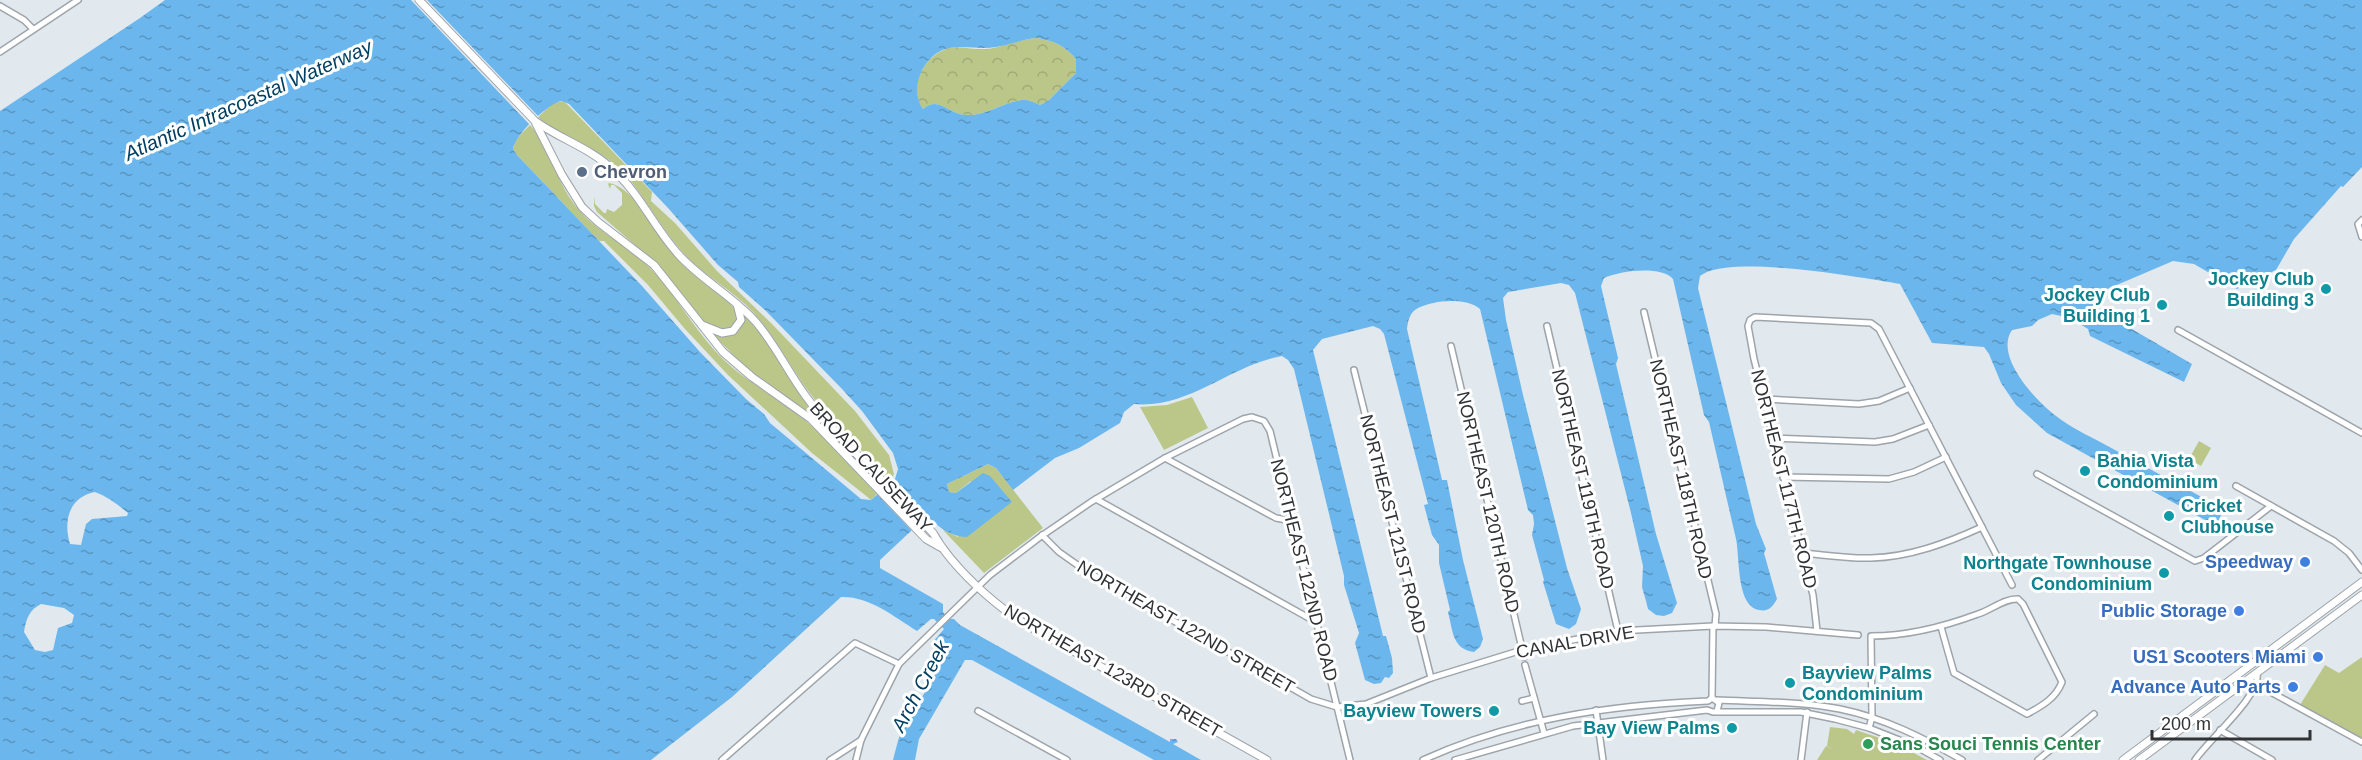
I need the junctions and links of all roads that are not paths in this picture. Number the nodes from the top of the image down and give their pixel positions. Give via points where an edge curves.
1 (78, 0) edge
2 (419, 0) edge
3 (0, 6) edge
4 (33, 29) junction
5 (0, 52) edge
6 (535, 121) junction
7 (2362, 220) edge
8 (2362, 237) edge
9 (736, 303) junction
10 (1644, 312) dead end
11 (697, 322) junction
12 (1547, 326) dead end
13 (2178, 330) dead end
14 (1451, 346) dead end
15 (1354, 370) dead end
16 (1910, 388) junction
17 (1764, 399) junction
18 (1929, 425) junction
19 (2362, 433) edge
20 (1772, 438) junction
21 (1946, 457) junction
22 (1165, 458) junction
23 (2037, 474) dead end
24 (1783, 477) junction
25 (2236, 486) dead end
26 (1096, 499) junction
27 (2271, 506) junction
28 (1292, 521) junction
29 (1982, 527) junction
30 (1042, 535) junction
31 (942, 548) junction
32 (1802, 553) junction
33 (2362, 570) edge
34 (2362, 582) edge
35 (978, 585) junction
36 (2012, 585) dead end
37 (2361, 598) edge
38 (1316, 622) junction
39 (1714, 626) junction
40 (1941, 627) junction
41 (1618, 631) junction
42 (1817, 631) junction
43 (1858, 635) dead end
44 (1522, 650) junction
45 (2261, 656) junction
46 (1524, 657) dead end
47 (899, 664) junction
48 (1525, 665) dead end
49 (2257, 673) junction
50 (1431, 678) junction
51 (2256, 684) junction
52 (1534, 698) junction
53 (1712, 700) junction
54 (1522, 701) dead end
55 (1808, 705) junction
56 (1337, 707) junction
57 (1596, 710) junction
58 (1707, 710) junction
59 (978, 711) dead end
60 (1717, 711) junction
61 (1807, 713) junction
62 (2094, 714) dead end
63 (1872, 717) junction
64 (1541, 722) junction
65 (1597, 722) junction
66 (1869, 728) junction
67 (2220, 730) junction
68 (1544, 733) junction
69 (861, 740) junction
70 (2362, 742) edge
71 (722, 760) edge
72 (830, 760) edge
73 (856, 760) edge
74 (1066, 760) edge
75 (1266, 760) edge
76 (1350, 760) edge
77 (1423, 760) edge
78 (1455, 760) edge
79 (1603, 760) edge
80 (1801, 760) edge
81 (1940, 760) edge
82 (1962, 760) edge
83 (2038, 760) edge
84 (2123, 760) edge
85 (2139, 760) edge
86 (2195, 760) edge
87 (2272, 760) edge

1 - 4 street
2 - 6 main road, BROAD CAUSEWAY
3 - 4 street
4 - 5 street
6 - 9 main road, BROAD CAUSEWAY via 613,169 681,258
6 - 11 main road, BROAD CAUSEWAY via 582,207 654,265
7 - 8 street via 2358,224
9 - 11 main road via 741,320 733,332 722,333
9 - 31 main road, BROAD CAUSEWAY via 770,339 813,405 926,525
10 - 39 street, NORTHEAST 118TH ROAD via 1716,614
11 - 31 main road, BROAD CAUSEWAY via 738,366 812,419 927,539
12 - 41 street, NORTHEAST 119TH ROAD
13 - 19 street
14 - 44 street, NORTHEAST 120TH ROAD
15 - 50 street, NORTHEAST 121ST ROAD
16 - 17 street via 1879,401 1859,404
16 - 17 street, NORTHEAST 117TH ROAD via 1879,329 1870,323 1755,317 1748,326
16 - 18 street
17 - 20 street, NORTHEAST 117TH ROAD
18 - 20 street via 1875,442
18 - 21 street
20 - 24 street, NORTHEAST 117TH ROAD
21 - 24 street via 1889,479
21 - 29 street
22 - 26 street
22 - 28 street via 1276,518
22 - 28 street, NORTHEAST 122ND ROAD via 1243,418 1259,419 1268,426
23 - 27 street via 2195,561
24 - 32 street, NORTHEAST 117TH ROAD
25 - 27 street
26 - 30 street
26 - 38 street
27 - 33 street via 2334,541
28 - 38 street, NORTHEAST 122ND ROAD
29 - 32 street via 1902,555 1871,558
29 - 36 street
30 - 35 street
30 - 56 street, NORTHEAST 122ND STREET via 1086,571 1301,693
31 - 35 main road, NORTHEAST 123RD STREET
32 - 42 street, NORTHEAST 117TH ROAD
34 - 45 main road
35 - 47 street
35 - 75 main road, NORTHEAST 123RD STREET via 1022,622
37 - 49 main road
38 - 56 street, NORTHEAST 122ND ROAD
39 - 41 street, CANAL DRIVE
39 - 42 street, CANAL DRIVE
39 - 53 street, NORTHEAST 118TH ROAD
40 - 40 street via 1954,673 2027,714 2058,693 2062,682 2018,599
40 - 63 street via 1871,636
41 - 44 street, CANAL DRIVE
42 - 43 street, CANAL DRIVE
44 - 46 street, NORTHEAST 120TH ROAD
44 - 50 street, CANAL DRIVE
45 - 49 main road
45 - 84 main road
47 - 69 street
47 - 71 street via 855,643
48 - 52 street
49 - 51 street
49 - 85 main road
50 - 56 street, CANAL DRIVE via 1366,704
51 - 67 street
51 - 70 street
52 - 54 street
52 - 64 street
53 - 55 street
53 - 57 street
53 - 58 street via 1706,704
53 - 60 street via 1720,705
55 - 61 street
55 - 63 street
56 - 76 street, NORTHEAST 122ND ROAD
57 - 64 street
57 - 65 street
58 - 60 street
58 - 65 street
59 - 74 street
60 - 61 street
61 - 66 street
61 - 80 street
62 - 83 street
63 - 66 street
63 - 82 street via 1924,738
64 - 68 street
64 - 77 street
65 - 68 street
65 - 79 street
66 - 81 street
67 - 86 street
67 - 87 street
68 - 78 street
69 - 72 street
69 - 73 street

